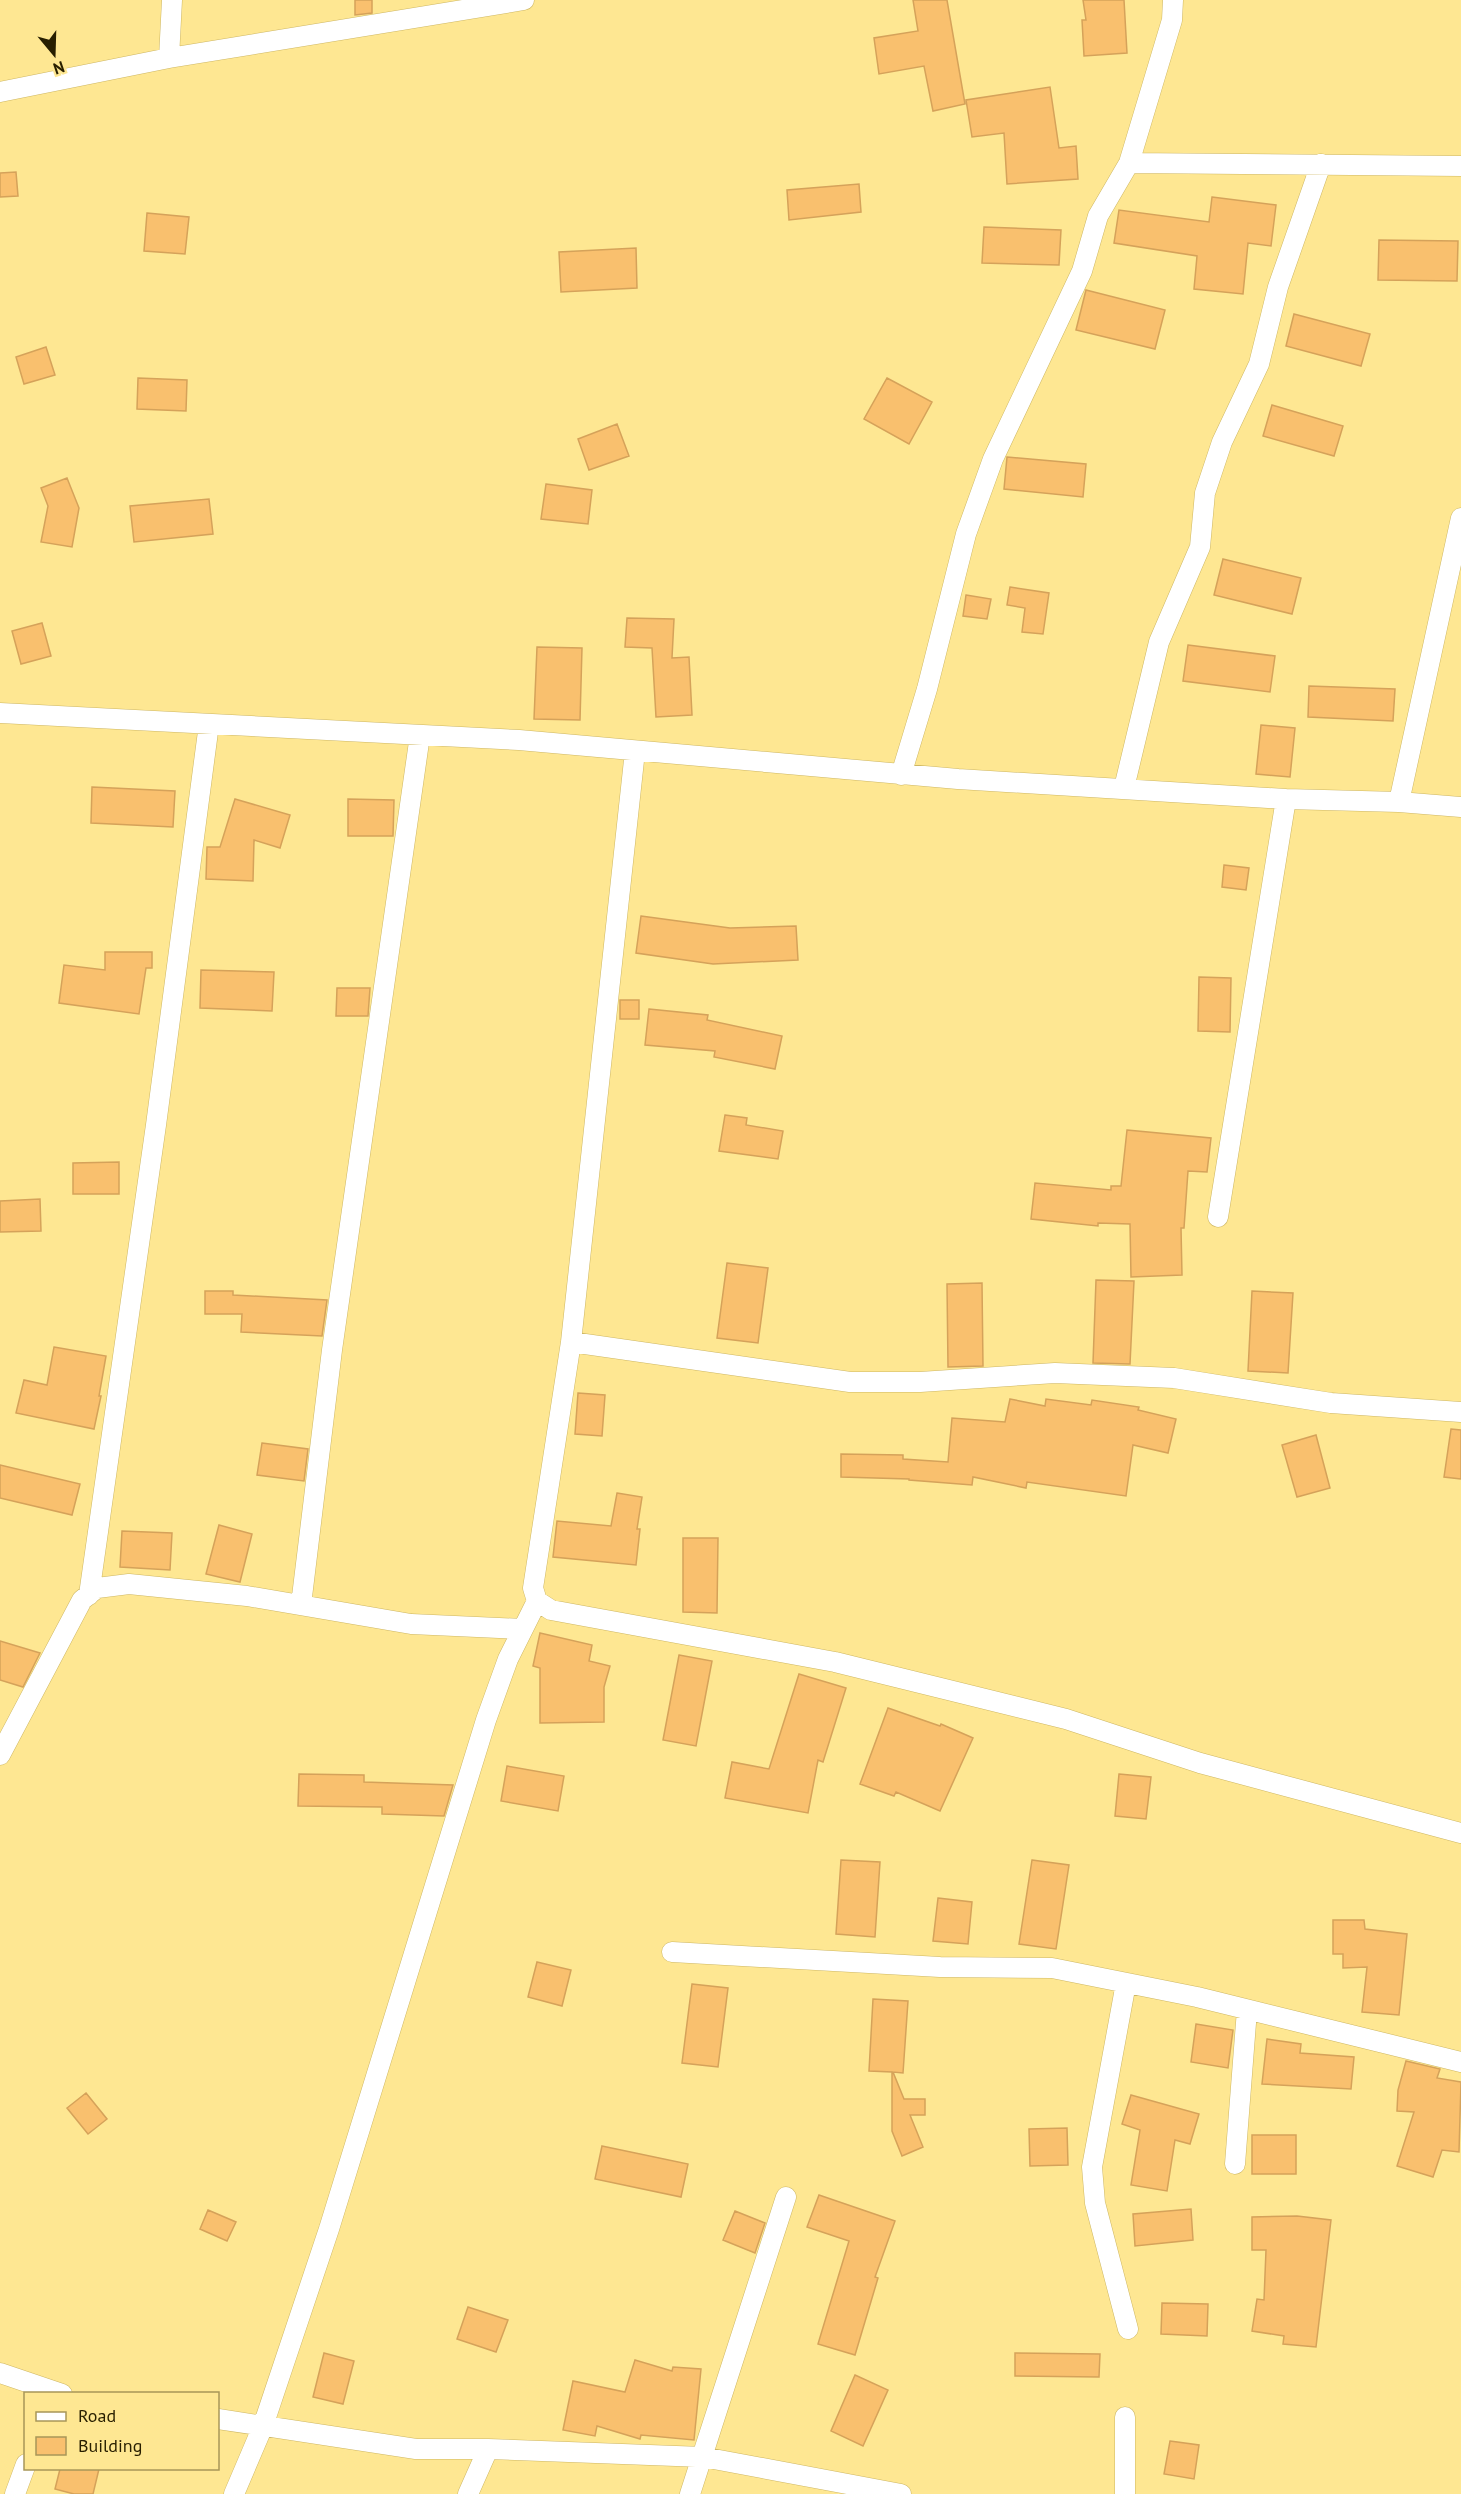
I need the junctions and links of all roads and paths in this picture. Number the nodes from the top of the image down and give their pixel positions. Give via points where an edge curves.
1 (172, 0) edge
2 (524, 0) edge
3 (1173, 0) edge
4 (169, 58) junction
5 (0, 92) edge
6 (1129, 163) junction
7 (1321, 164) junction
8 (1461, 166) edge
9 (1461, 518) edge
10 (0, 713) edge
11 (209, 724) junction
12 (420, 735) junction
13 (635, 751) junction
14 (901, 774) junction
15 (1124, 788) junction
16 (1286, 799) junction
17 (1399, 802) junction
18 (1461, 807) edge
19 (1218, 1216) dead end
20 (571, 1342) junction
21 (1461, 1412) edge
22 (89, 1595) junction
23 (537, 1601) junction
24 (301, 1605) junction
25 (523, 1629) junction
26 (0, 1755) edge
27 (1461, 1833) edge
28 (672, 1952) dead end
29 (1126, 1983) junction
30 (1248, 2010) junction
31 (1461, 2062) edge
32 (1235, 2164) dead end
33 (786, 2198) dead end
34 (1128, 2329) dead end
35 (0, 2373) edge
36 (54, 2392) edge
37 (1125, 2417) dead end
38 (219, 2420) edge
39 (262, 2426) junction
40 (488, 2449) junction
41 (703, 2457) junction
42 (24, 2469) edge
43 (15, 2494) edge
44 (234, 2494) edge
45 (468, 2494) edge
46 (690, 2494) edge
47 (901, 2494) edge
48 (1125, 2494) edge

1 - 4 street
2 - 4 street
3 - 6 street via 1172,20
4 - 5 street
6 - 7 street
6 - 14 street via 1098,216 1082,271 993,459 966,534
7 - 8 street
7 - 15 street via 1278,287 1259,364 1222,442 1204,493 1200,547 1159,642
9 - 17 street
10 - 11 street
11 - 12 street
11 - 22 street
12 - 13 street
12 - 24 street via 332,1350
13 - 14 street
13 - 20 street
14 - 15 street
15 - 16 street
16 - 17 street
16 - 19 street
17 - 18 street
20 - 21 street via 850,1382 920,1382 1055,1373 1174,1378 1331,1403
20 - 23 street via 533,1588
22 - 24 street via 97,1588 129,1584
22 - 26 street via 82,1600
23 - 25 street
23 - 27 street via 551,1610 835,1662 1066,1719 1200,1763
24 - 25 street via 411,1624
25 - 39 street via 486,1720 329,2229
28 - 29 street via 940,1967 1052,1968
29 - 30 street
29 - 34 street via 1092,2167 1095,2203
30 - 31 street
30 - 32 street
33 - 41 street
35 - 36 street
37 - 48 street
38 - 39 street
39 - 40 street via 416,2449
39 - 44 street
40 - 41 street
40 - 45 street
41 - 46 street
41 - 47 street
42 - 43 street

